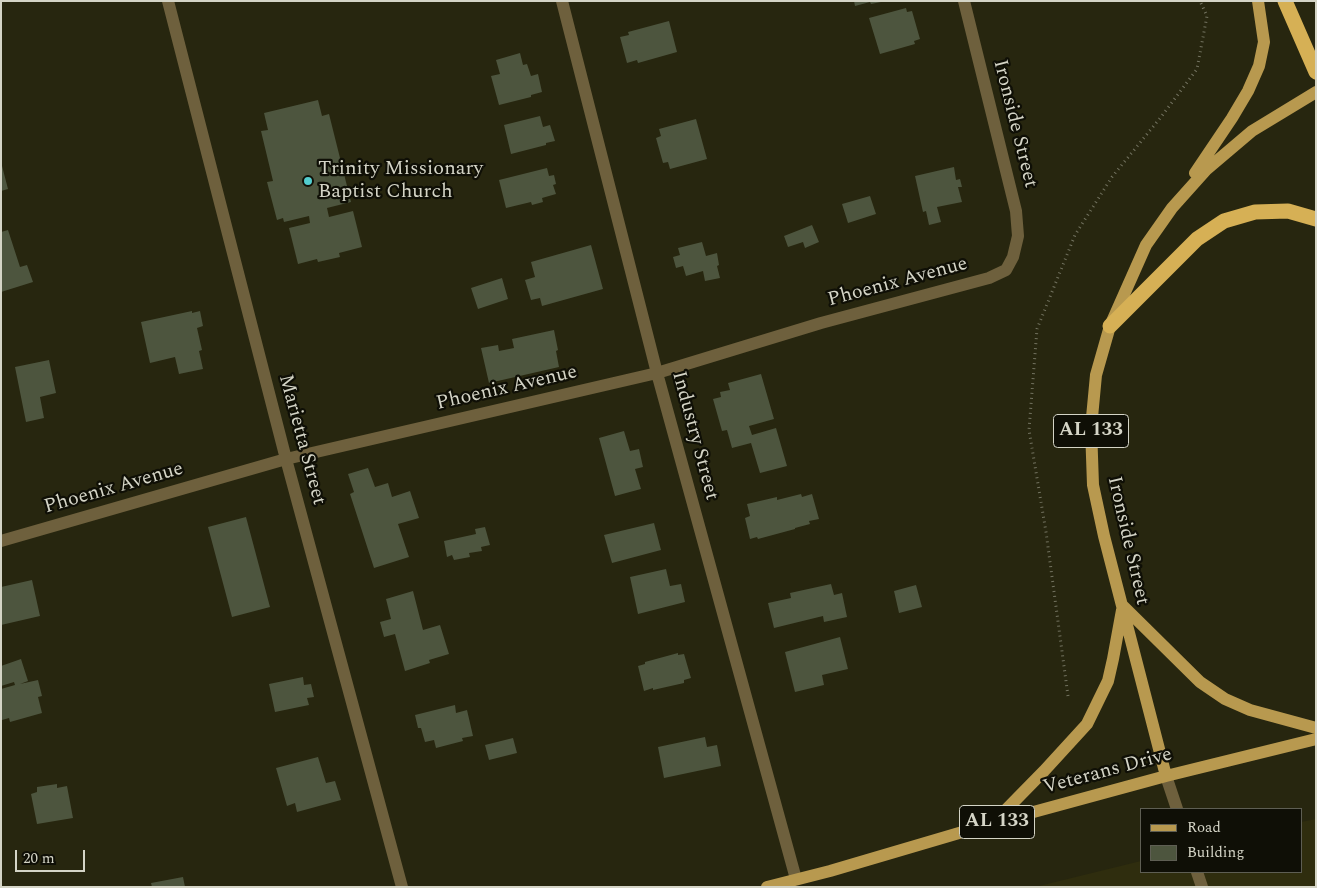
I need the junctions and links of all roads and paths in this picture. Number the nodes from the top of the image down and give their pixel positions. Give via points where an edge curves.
1 (168, 1) edge
2 (562, 1) edge
3 (964, 1) edge
4 (1258, 1) edge
5 (1285, 1) edge
6 (1316, 72) edge
7 (1316, 92) edge
8 (1172, 208) junction
9 (1316, 219) edge
10 (1013, 257) joint
11 (1110, 326) junction
12 (657, 373) junction
13 (286, 459) junction
14 (1, 541) edge
15 (1122, 605) junction
16 (1316, 728) edge
17 (1316, 739) edge
18 (1166, 776) junction
19 (1177, 808) edge
20 (993, 823) junction
21 (1198, 873) edge
22 (796, 879) junction
23 (402, 887) edge
24 (767, 887) edge
25 (1202, 887) edge

1 - 13 street, Marietta Street
2 - 12 street, Industry Street
3 - 10 street, Ironside Street via 1016,211 1018,236
4 - 8 main road via 1264,42 1259,66 1248,92
5 - 6 highway
7 - 8 main road, Ironside Street / AL 133 via 1252,131 1206,170
8 - 11 main road, Ironside Street / AL 133 via 1146,245
9 - 11 highway via 1288,211 1255,212 1224,221 1197,239
10 - 12 street, Phoenix Avenue via 1006,270 990,278 821,323
11 - 15 main road, Ironside Street / AL 133 via 1096,375 1091,428 1093,485
12 - 13 street, Phoenix Avenue
12 - 22 street, Industry Street
13 - 14 street, Phoenix Avenue
13 - 23 street, Marietta Street
15 - 16 main road via 1200,682 1225,699 1250,710
15 - 18 main road, Ironside Street / AL 133
15 - 20 main road via 1108,681 1087,724
17 - 18 main road, Veterans Drive
18 - 19 street, Ironside Street
18 - 20 main road, Veterans Drive / AL 133
20 - 22 main road, Veterans Drive / AL 133
21 - 25 street
22 - 24 main road, Veterans Drive / AL 133

